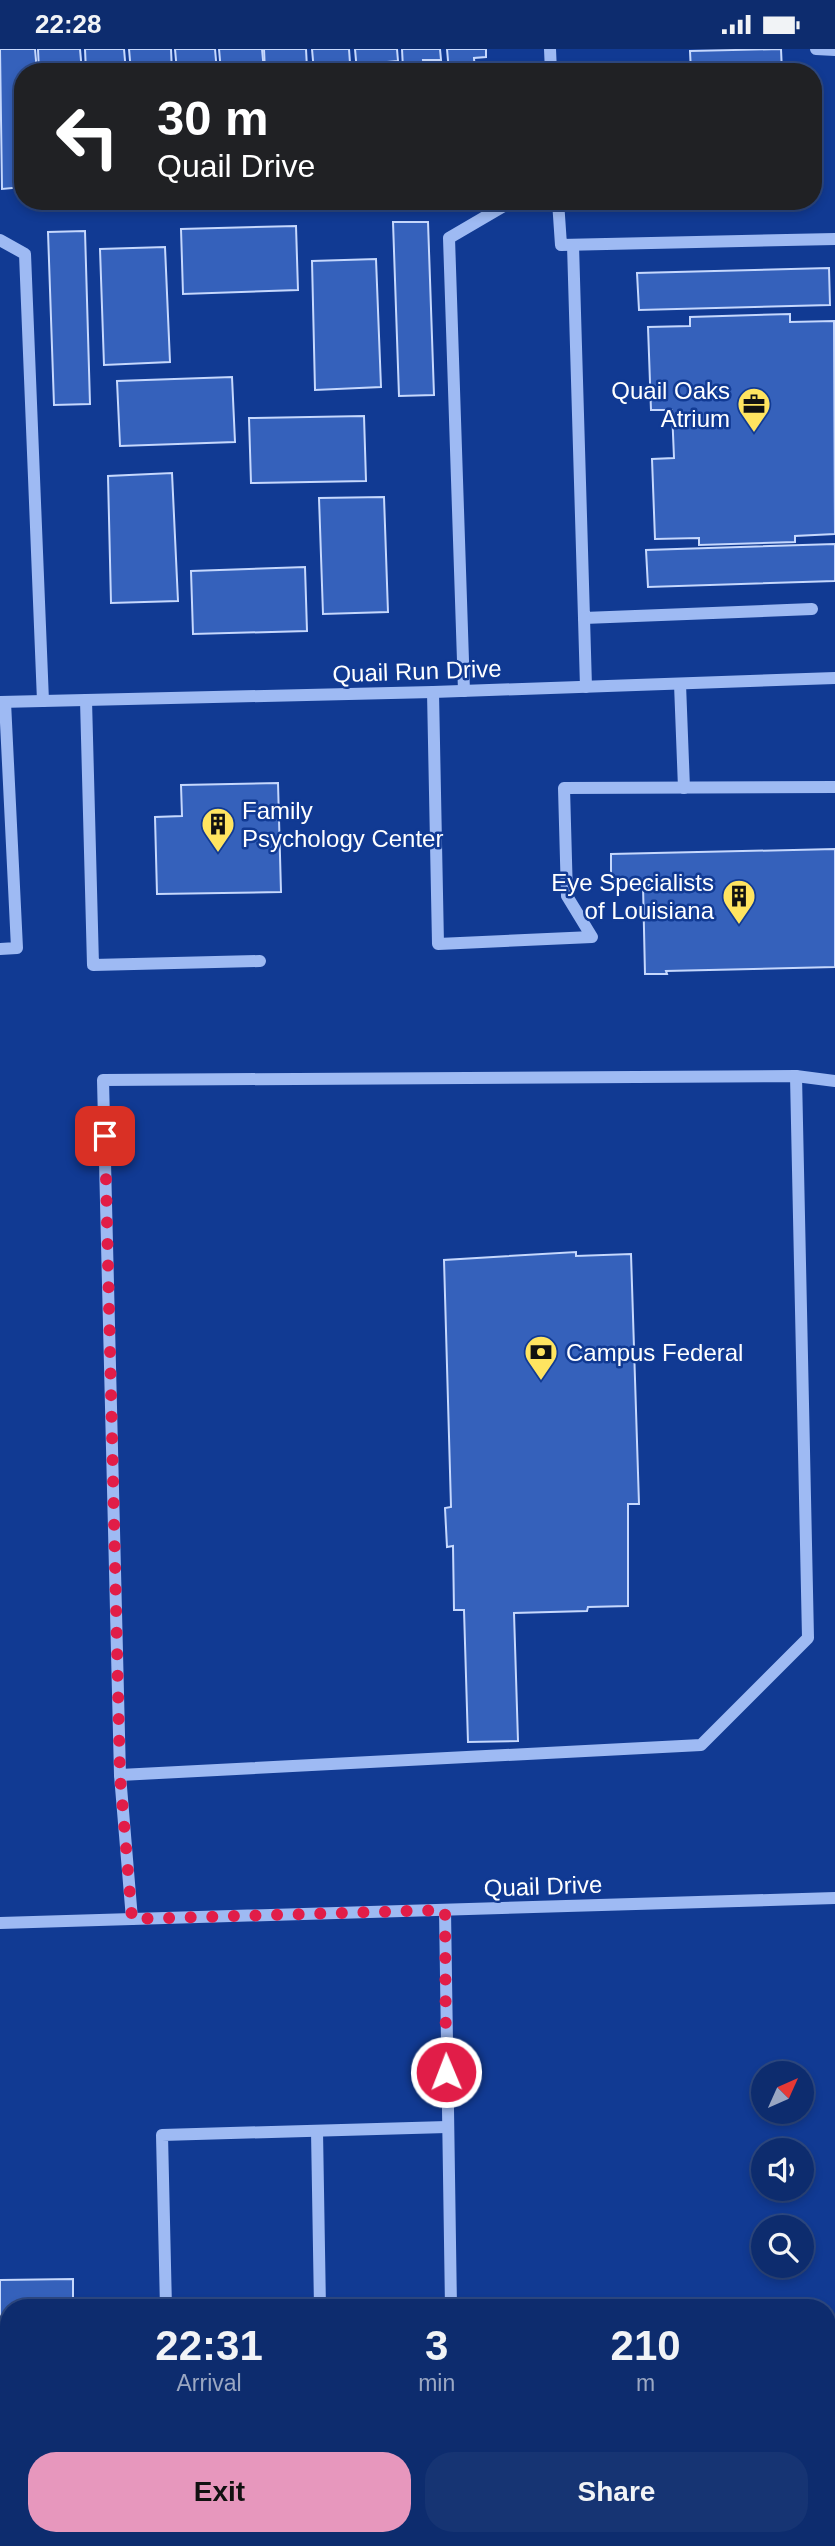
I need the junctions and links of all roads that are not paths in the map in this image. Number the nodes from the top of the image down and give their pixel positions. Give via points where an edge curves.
1 (816, 49) edge
2 (835, 51) edge
3 (497, 210) edge
4 (559, 210) edge
5 (835, 239) edge
6 (0, 240) edge
7 (573, 245) junction
8 (811, 609) dead end
9 (584, 618) junction
10 (835, 678) edge
11 (680, 684) junction
12 (586, 687) junction
13 (464, 691) junction
14 (433, 692) junction
15 (86, 700) junction
16 (43, 701) junction
17 (2, 702) edge
18 (684, 787) junction
19 (835, 787) edge
20 (5, 834) edge
21 (0, 949) edge
22 (260, 961) dead end
23 (796, 1076) junction
24 (835, 1080) edge
25 (120, 1776) junction
26 (835, 1898) edge
27 (445, 1910) junction
28 (132, 1919) junction
29 (0, 1923) edge
30 (447, 2127) junction
31 (317, 2131) junction
32 (166, 2299) edge
33 (320, 2299) edge
34 (451, 2299) edge

1 - 2 street
3 - 13 street via 449,238
4 - 7 street via 561,245
5 - 7 street
6 - 16 street via 25,254
7 - 9 street
8 - 9 street
9 - 12 street
10 - 11 street, Quail Run Drive
11 - 12 street, Quail Run Drive
11 - 18 street
12 - 13 street, Quail Run Drive
13 - 14 street, Quail Run Drive
14 - 15 street, Quail Run Drive
14 - 18 street via 438,944 592,937 568,896 564,788
15 - 16 street, Quail Run Drive
15 - 22 street via 93,965
16 - 17 street, Quail Run Drive
17 - 20 street
18 - 19 street
20 - 21 street via 17,949
23 - 24 street
23 - 25 street via 808,1639 701,1745
23 - 25 street via 103,1080
25 - 28 street
26 - 27 street, Quail Drive
27 - 28 street, Quail Drive
27 - 30 street
28 - 29 street, Quail Drive
30 - 31 street
30 - 34 street
31 - 32 street via 162,2135
31 - 33 street

